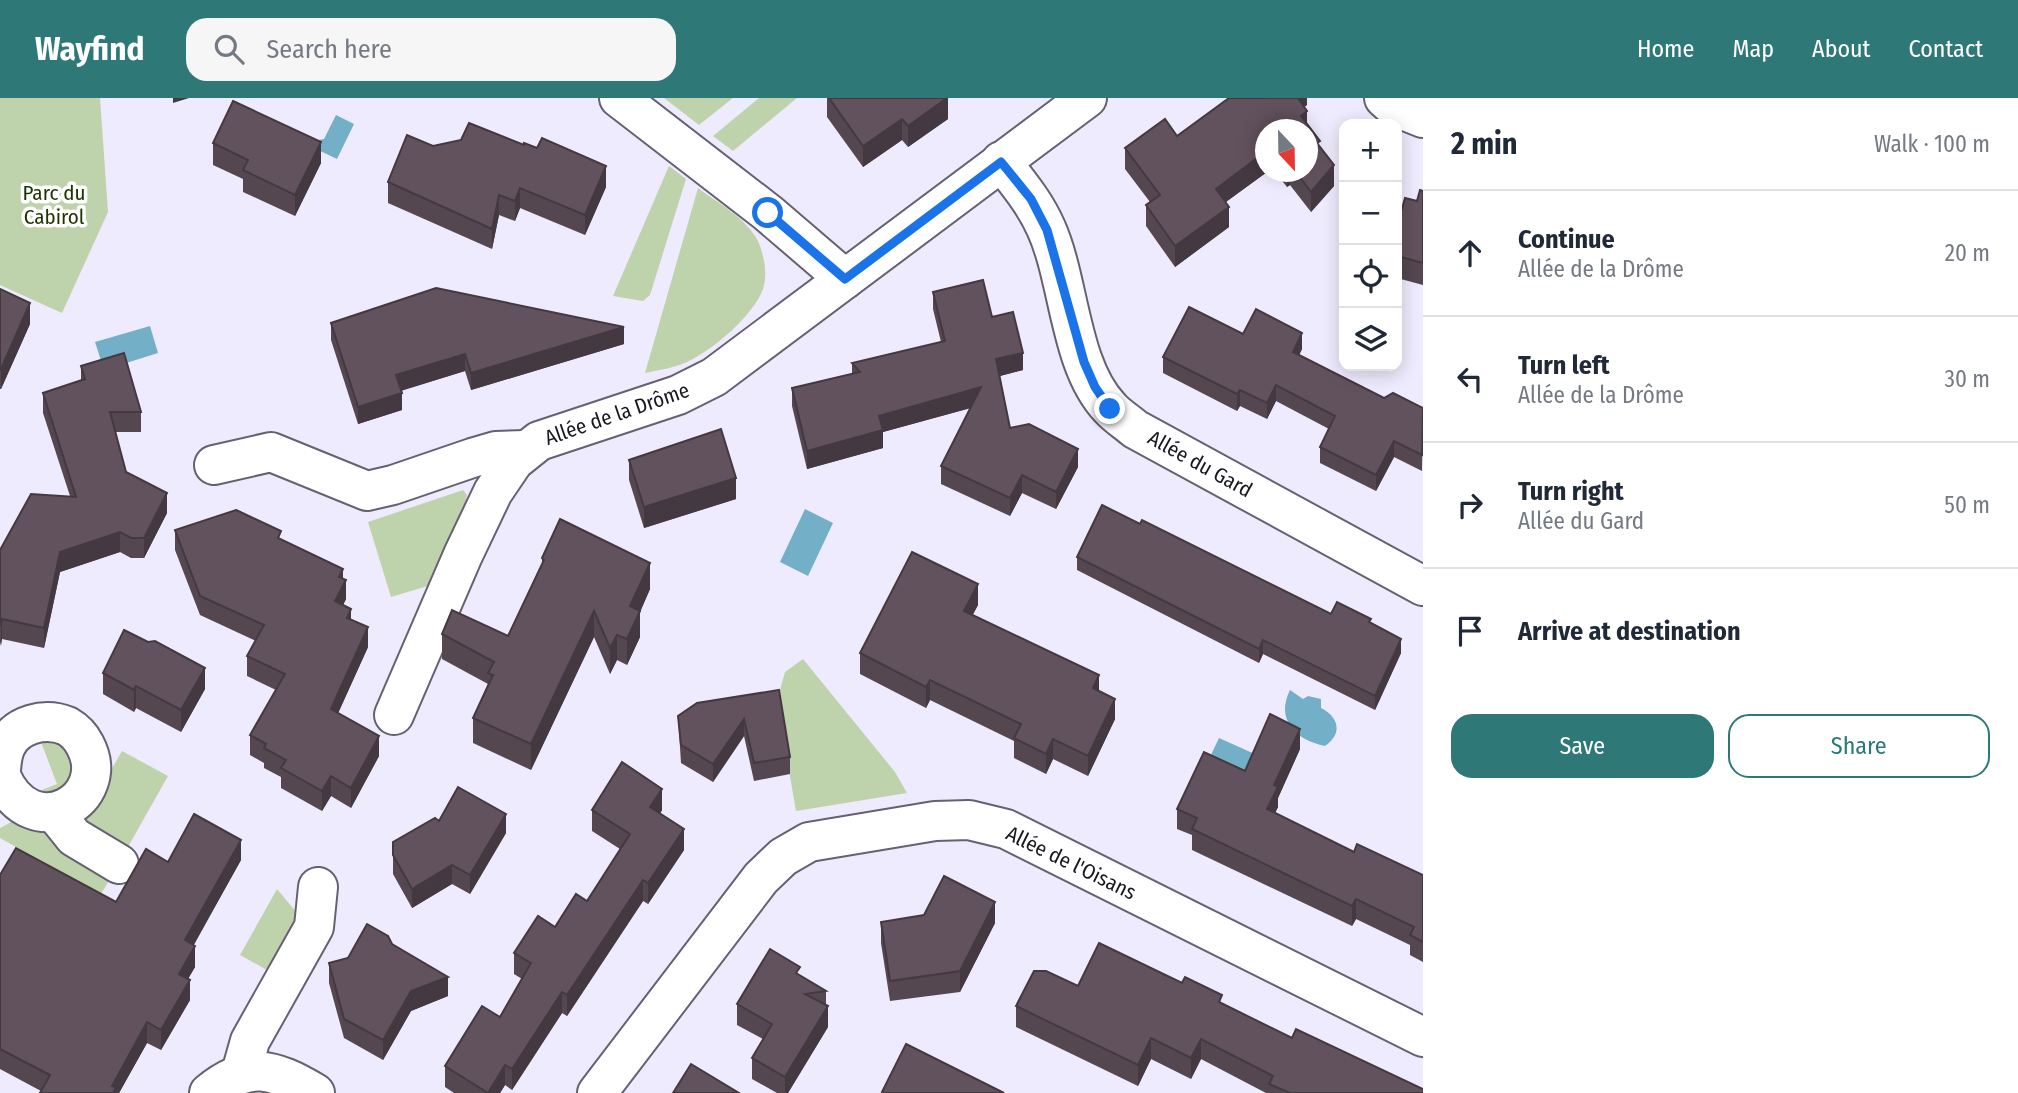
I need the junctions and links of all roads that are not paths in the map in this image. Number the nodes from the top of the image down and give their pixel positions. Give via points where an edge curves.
1 (619, 98) edge
2 (1087, 98) edge
3 (1384, 98) edge
4 (1423, 118) edge
5 (1001, 162) junction
6 (845, 279) junction
7 (525, 450) junction
8 (214, 465) dead end
9 (1423, 586) edge
10 (394, 715) dead end
11 (0, 777) edge
12 (54, 812) junction
13 (119, 864) dead end
14 (318, 887) dead end
15 (1423, 1037) edge
16 (241, 1073) junction
17 (209, 1093) edge
18 (314, 1093) edge
19 (597, 1093) edge

1 - 6 street
2 - 5 street, Allée de la Drôme
3 - 4 street
5 - 6 street, Allée de la Drôme
5 - 9 street, Allée du Gard via 1031,199 1047,230 1084,362 1110,409 1135,429
6 - 7 street, Allée de la Drôme via 696,387 553,435
7 - 8 street, Allée de la Drôme via 484,454 367,491 271,452
7 - 10 street, Allée de la Drôme via 493,492
11 - 12 street via 20,805 36,812
11 - 12 street via 7,743 19,730 34,723 68,727 90,753 92,768 80,797
12 - 13 street via 74,837
14 - 16 street via 314,927 250,1041
15 - 19 street, Allée de l'Oisans via 1006,829 968,820 934,821 809,842 783,857 761,878
16 - 17 street
16 - 18 street via 269,1073

